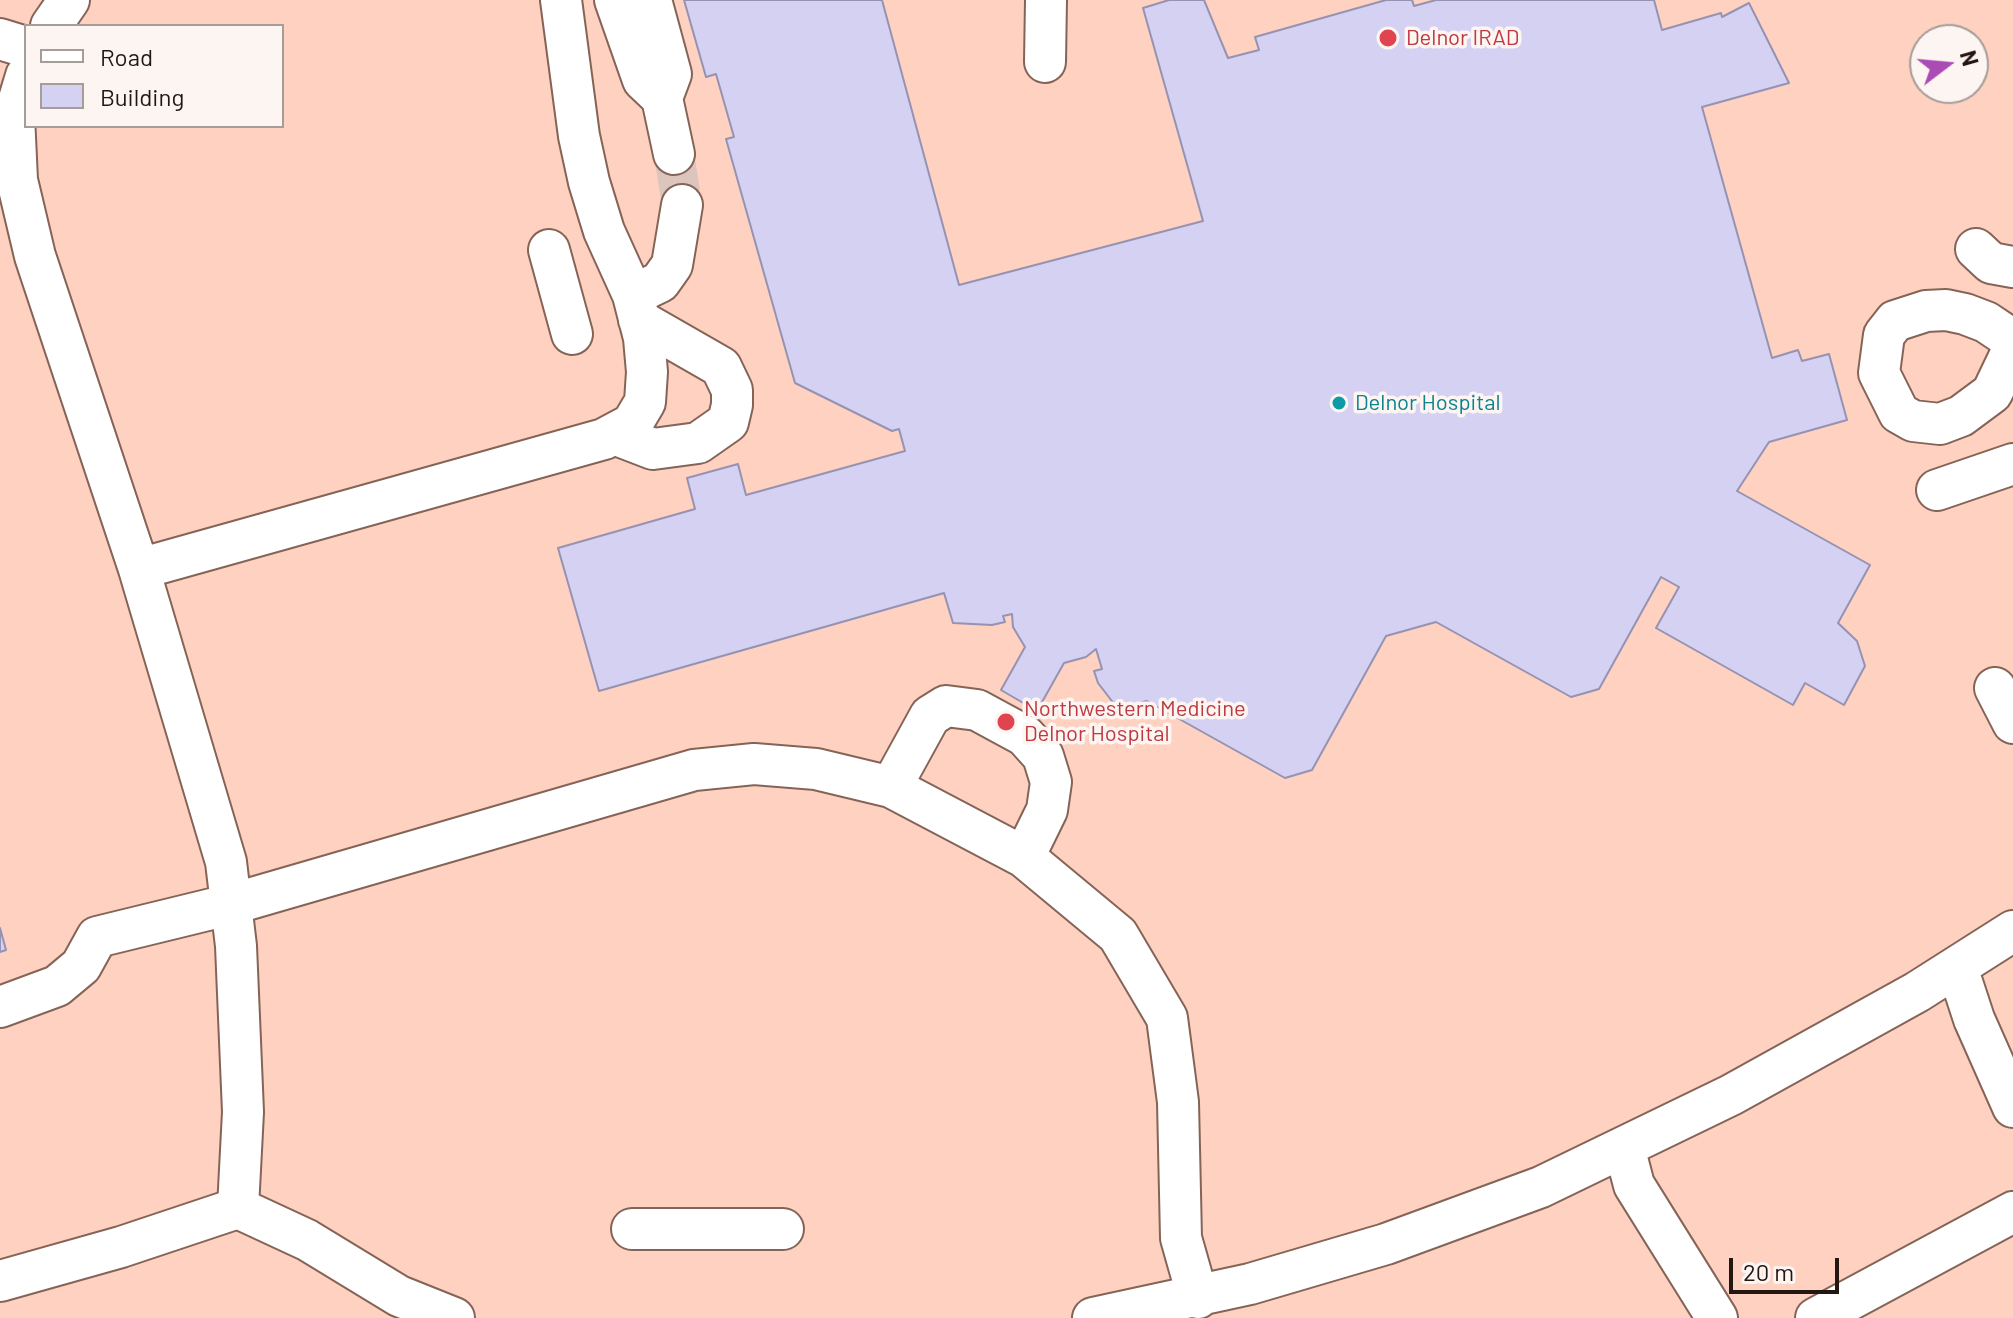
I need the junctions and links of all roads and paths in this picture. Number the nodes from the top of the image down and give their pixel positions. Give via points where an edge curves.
1 (69, 0) edge
2 (561, 0) edge
3 (615, 0) edge
4 (651, 0) edge
5 (1046, 0) edge
6 (52, 24) edge
7 (0, 39) edge
8 (24, 46) edge
9 (1045, 62) dead end
10 (24, 83) edge
11 (662, 98) junction
12 (674, 154) tunnel mouth
13 (682, 205) tunnel mouth
14 (1976, 249) dead end
15 (549, 250) dead end
16 (2013, 267) edge
17 (636, 307) junction
18 (572, 334) dead end
19 (2013, 340) edge
20 (2013, 349) edge
21 (614, 434) junction
22 (2013, 464) edge
23 (1937, 490) dead end
24 (139, 569) junction
25 (891, 787) junction
26 (1024, 857) junction
27 (232, 904) junction
28 (2013, 931) edge
29 (1957, 967) junction
30 (0, 1007) edge
31 (2013, 1107) edge
32 (1624, 1147) junction
33 (238, 1208) junction
34 (2013, 1212) edge
35 (632, 1229) dead end
36 (783, 1229) dead end
37 (11, 1273) edge
38 (1198, 1298) junction
39 (454, 1318) edge
40 (1093, 1318) edge
41 (1717, 1318) edge
42 (1816, 1318) edge

1 - 6 street
2 - 17 street via 589,182
3 - 11 street via 643,80
4 - 11 street via 671,74
5 - 9 street
7 - 8 street
10 - 24 street via 14,116 17,180 35,256
11 - 12 street
13 - 17 street via 672,265
14 - 16 street via 1991,263
15 - 18 street
17 - 21 street via 647,372 645,402 632,424
17 - 21 street via 721,367 732,390 732,405 728,422 698,443 653,449
19 - 20 street via 1965,314 1926,311 1895,321 1884,335 1879,373 1899,413 1913,421 1940,424 1992,393
21 - 24 street
22 - 23 street
24 - 27 street via 215,819
25 - 26 street
25 - 26 street via 930,716 946,706 977,710 1025,736 1043,756 1051,782 1047,810
25 - 27 street via 816,769 754,764 694,770
26 - 38 street via 1118,935 1167,1018 1178,1102 1181,1238
27 - 30 street via 97,937 81,966 57,986
27 - 33 street via 243,1112
28 - 29 street
29 - 31 street
29 - 32 street via 1745,1087
32 - 38 street via 1541,1187 1386,1244
32 - 41 street via 1634,1185
33 - 37 street via 121,1247
33 - 39 street via 307,1240 399,1296
34 - 42 street
35 - 36 street
38 - 40 street

